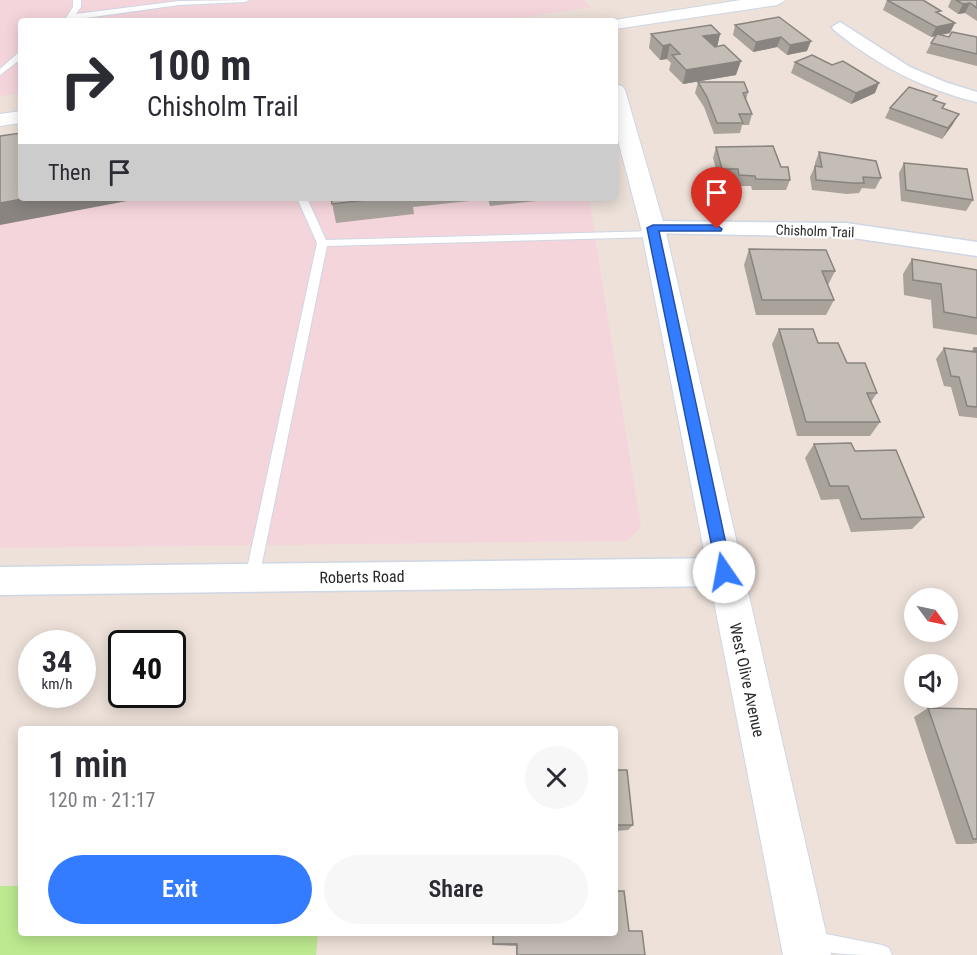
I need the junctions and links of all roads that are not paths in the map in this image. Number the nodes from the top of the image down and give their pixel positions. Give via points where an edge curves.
1 (77, 0) edge
2 (245, 0) edge
3 (777, 0) edge
4 (70, 18) edge
5 (77, 18) edge
6 (618, 24) edge
7 (840, 27) dead end
8 (18, 56) edge
9 (4, 63) edge
10 (0, 73) edge
11 (977, 97) edge
12 (618, 101) edge
13 (18, 117) edge
14 (0, 120) edge
15 (303, 201) edge
16 (653, 231) junction
17 (322, 243) junction
18 (977, 249) edge
19 (724, 572) junction
20 (252, 578) junction
21 (0, 581) edge
22 (805, 947) edge
23 (882, 955) edge

1 - 4 lane
2 - 5 lane via 179,3
3 - 6 street
7 - 11 street via 870,52 914,77
8 - 9 lane
9 - 10 lane
12 - 16 street, West Olive Avenue
13 - 14 street
15 - 17 lane
16 - 17 lane
16 - 18 street, Chisholm Trail via 846,230
16 - 19 street, West Olive Avenue
17 - 20 lane
19 - 20 street, Roberts Road
19 - 22 street, West Olive Avenue
20 - 21 street, Roberts Road
22 - 23 lane

